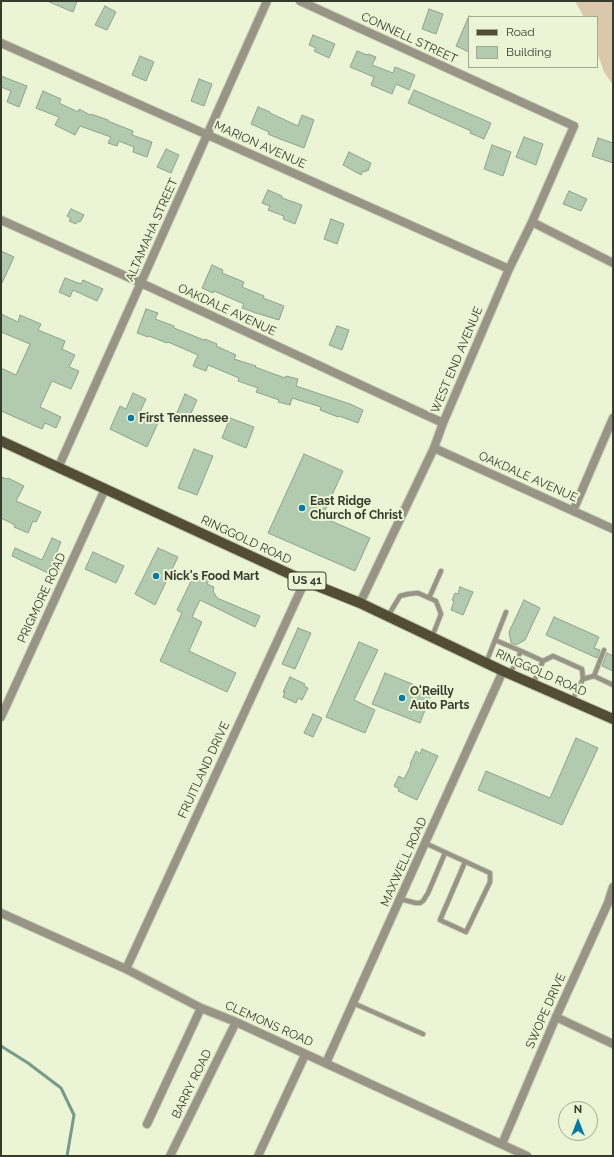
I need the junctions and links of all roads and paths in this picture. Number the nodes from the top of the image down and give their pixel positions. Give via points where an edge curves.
1 (267, 1) edge
2 (300, 1) edge
3 (1, 43) edge
4 (574, 126) joint
5 (207, 135) junction
6 (1, 220) edge
7 (532, 222) junction
8 (613, 263) edge
9 (509, 269) junction
10 (141, 284) junction
11 (613, 418) edge
12 (443, 424) junction
13 (1, 441) edge
14 (434, 448) junction
15 (58, 468) junction
16 (105, 489) junction
17 (572, 511) junction
18 (613, 528) edge
19 (441, 571) dead end
20 (305, 581) junction
21 (429, 598) junction
22 (360, 603) junction
23 (506, 612) dead end
24 (388, 616) junction
25 (432, 637) junction
26 (495, 640) junction
27 (604, 650) dead end
28 (521, 651) junction
29 (543, 661) junction
30 (486, 663) junction
31 (507, 673) junction
32 (594, 676) junction
33 (583, 679) junction
34 (533, 684) junction
35 (613, 685) edge
36 (572, 701) junction
37 (1, 717) edge
38 (613, 719) edge
39 (425, 843) junction
40 (445, 853) junction
41 (465, 862) junction
42 (613, 888) edge
43 (400, 899) junction
44 (611, 904) edge
45 (1, 913) edge
46 (126, 969) junction
47 (353, 1003) junction
48 (201, 1008) junction
49 (556, 1017) junction
50 (236, 1022) junction
51 (423, 1034) dead end
52 (613, 1044) edge
53 (305, 1054) junction
54 (326, 1063) junction
55 (146, 1124) dead end
56 (502, 1144) junction
57 (170, 1156) edge
58 (258, 1156) edge
59 (527, 1156) edge

1 - 5 street, ALTAMAHA STREET
2 - 4 street, CONNELL STREET
3 - 5 street, MARION AVENUE
4 - 7 street, WEST END AVENUE
5 - 9 street, MARION AVENUE
5 - 10 street, ALTAMAHA STREET
6 - 10 street, OAKDALE AVENUE
7 - 8 street
7 - 9 street, WEST END AVENUE
9 - 12 street, WEST END AVENUE
10 - 12 street, OAKDALE AVENUE
10 - 15 street, ALTAMAHA STREET
11 - 17 street
12 - 14 street, WEST END AVENUE
13 - 15 main road, RINGGOLD ROAD / US 41
14 - 17 street, OAKDALE AVENUE
14 - 22 street, WEST END AVENUE
15 - 16 main road, RINGGOLD ROAD / US 41
16 - 20 main road, RINGGOLD ROAD / US 41
16 - 37 street, PRIGMORE ROAD
17 - 18 street, OAKDALE AVENUE
19 - 21 lane
20 - 22 main road, RINGGOLD ROAD / US 41
20 - 46 street, FRUITLAND DRIVE
21 - 24 lane via 418,593 400,596
21 - 25 lane via 436,601 441,614
22 - 24 main road, RINGGOLD ROAD / US 41
23 - 26 lane
24 - 25 main road, RINGGOLD ROAD / US 41
25 - 30 main road, RINGGOLD ROAD / US 41
26 - 28 lane
26 - 30 lane
27 - 32 lane
28 - 29 lane
28 - 31 lane
29 - 33 lane via 553,656 582,669
29 - 34 lane
30 - 31 main road, RINGGOLD ROAD / US 41
31 - 34 main road, RINGGOLD ROAD / US 41
31 - 39 street, MAXWELL ROAD
32 - 33 lane
32 - 35 lane
33 - 36 lane
34 - 36 main road, RINGGOLD ROAD / US 41
36 - 38 main road, RINGGOLD ROAD / US 41
39 - 40 lane
39 - 43 street, MAXWELL ROAD
40 - 41 lane
40 - 43 lane via 423,901 416,903
41 - 41 lane via 490,873 490,882 466,932 440,920
42 - 44 street, SWOPE DRIVE
43 - 47 street, MAXWELL ROAD
44 - 49 street, SWOPE DRIVE
45 - 46 street, CLEMONS ROAD
46 - 48 street, CLEMONS ROAD
47 - 51 lane
47 - 54 street, MAXWELL ROAD
48 - 50 street, CLEMONS ROAD
48 - 55 street
49 - 52 street
49 - 56 street, SWOPE DRIVE
50 - 53 street, CLEMONS ROAD
50 - 57 street, BARRY ROAD
53 - 54 street, CLEMONS ROAD
53 - 58 street
54 - 56 street, CLEMONS ROAD
56 - 59 street, CLEMONS ROAD

